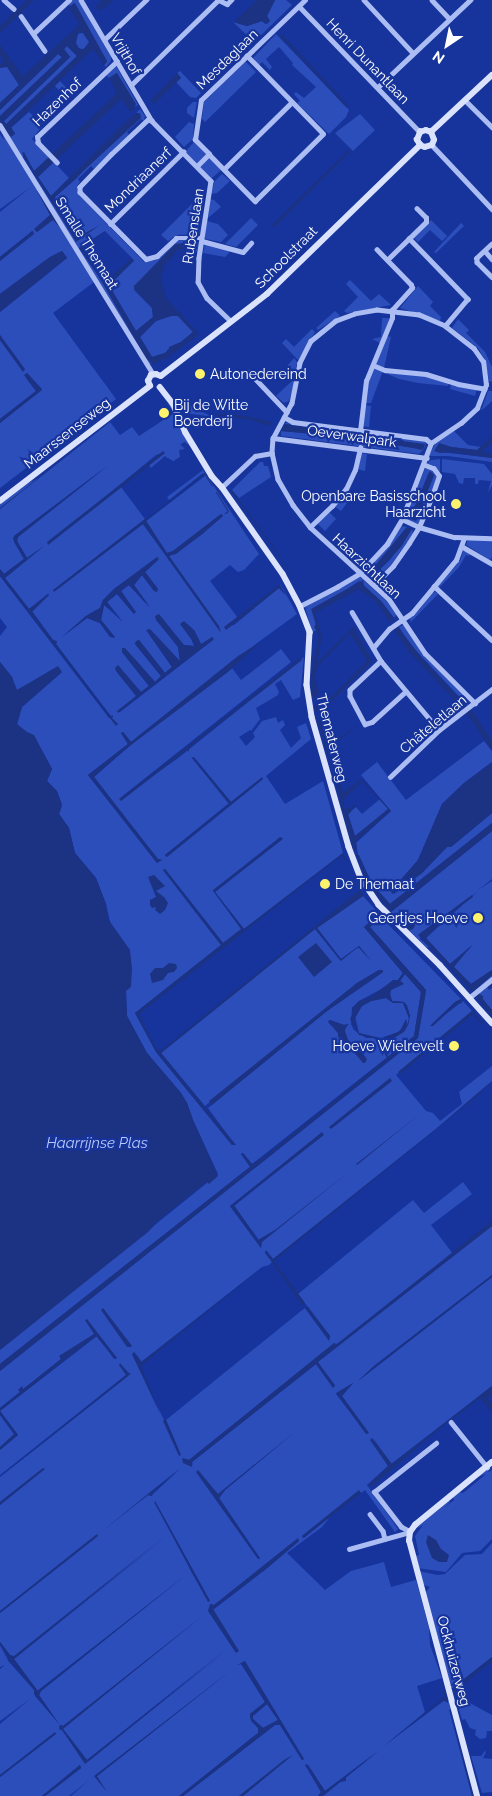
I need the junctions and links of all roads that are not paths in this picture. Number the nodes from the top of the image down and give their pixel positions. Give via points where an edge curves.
1 (4, 0) edge
2 (69, 0) edge
3 (81, 0) edge
4 (146, 0) edge
5 (218, 0) edge
6 (231, 0) edge
7 (305, 0) edge
8 (364, 0) edge
9 (432, 0) edge
10 (470, 0) edge
11 (299, 6) junction
12 (14, 9) dead end
13 (21, 16) dead end
14 (450, 19) junction
15 (34, 33) junction
16 (104, 39) junction
17 (46, 51) dead end
18 (413, 53) junction
19 (247, 56) junction
20 (116, 60) junction
21 (492, 75) edge
22 (131, 86) junction
23 (378, 87) junction
24 (466, 100) junction
25 (292, 102) junction
26 (152, 121) junction
27 (0, 124) edge
28 (492, 127) edge
29 (420, 132) junction
30 (432, 132) junction
31 (420, 145) junction
32 (432, 145) junction
33 (183, 152) junction
34 (209, 154) junction
35 (56, 163) dead end
36 (197, 166) junction
37 (224, 169) junction
38 (212, 182) joint
39 (417, 209) dead end
40 (492, 210) edge
41 (110, 224) junction
42 (409, 238) junction
43 (202, 240) junction
44 (251, 244) dead end
45 (492, 244) edge
46 (377, 250) dead end
47 (484, 251) junction
48 (492, 259) edge
49 (387, 260) junction
50 (492, 276) edge
51 (392, 310) junction
52 (231, 321) junction
53 (445, 326) junction
54 (372, 365) junction
55 (249, 372) dead end
56 (153, 374) junction
57 (161, 376) junction
58 (150, 386) junction
59 (492, 386) edge
60 (160, 387) junction
61 (486, 387) junction
62 (287, 412) junction
63 (284, 417) junction
64 (360, 431) junction
65 (274, 438) junction
66 (431, 443) junction
67 (360, 448) junction
68 (272, 453) junction
69 (427, 458) junction
70 (424, 465) junction
71 (222, 487) junction
72 (0, 501) edge
73 (402, 519) junction
74 (419, 526) junction
75 (310, 527) junction
76 (464, 538) junction
77 (492, 538) edge
78 (462, 547) junction
79 (492, 564) edge
80 (360, 573) junction
81 (374, 584) junction
82 (434, 586) junction
83 (300, 606) junction
84 (352, 612) dead end
85 (401, 620) junction
86 (492, 640) edge
87 (373, 648) junction
88 (381, 661) junction
89 (492, 689) edge
90 (405, 692) junction
91 (475, 703) junction
92 (439, 730) junction
93 (390, 777) dead end
94 (492, 980) edge
95 (471, 996) junction
96 (492, 1023) edge
97 (451, 1422) dead end
98 (436, 1443) dead end
99 (490, 1465) edge
100 (370, 1514) dead end
101 (410, 1532) junction
102 (385, 1538) junction
103 (349, 1549) dead end
104 (477, 1796) edge

1 - 12 street
2 - 15 street
3 - 16 street, Vrijthof
4 - 16 street
5 - 6 street via 227,4
5 - 22 street
7 - 11 street, Mesdaglaan
8 - 18 street
9 - 14 street
10 - 14 street
11 - 19 street, Mesdaglaan
11 - 23 street, Henri Dunantlaan
13 - 15 street
14 - 18 street
15 - 17 street
16 - 20 street, Vrijthof
18 - 23 street
19 - 25 street
19 - 34 street, Mesdaglaan via 201,100 195,140
20 - 22 street, Vrijthof
20 - 35 street, Hazenhof via 38,137 38,143
21 - 24 street
22 - 26 street, Vrijthof
23 - 29 street, Henri Dunantlaan
24 - 28 street
24 - 30 street
25 - 37 street
25 - 37 street via 323,134 255,201
26 - 33 street, Vrijthof
26 - 41 street via 148,120 80,187 82,196
27 - 56 street, Smalle Themaat
29 - 30 street
29 - 31 street via 417,140
30 - 32 street
31 - 32 street
31 - 52 street, Schoolstraat via 267,294
32 - 40 street
33 - 36 street, Vrijthof
33 - 41 street, Mondriaanerf
34 - 36 street
34 - 37 street
36 - 38 street, Vrijthof
38 - 43 street, Rubenslaan
39 - 42 street via 426,222
41 - 43 street via 148,260 176,238
42 - 49 street
42 - 53 street via 468,299
43 - 44 street via 242,252
43 - 52 street, Rubenslaan via 198,282 207,298
45 - 47 street
46 - 49 street
47 - 48 street
47 - 50 street via 477,262
49 - 51 street via 411,284 411,290
51 - 53 street, Haarzichtlaan via 418,315
51 - 54 street via 392,318
51 - 62 street, Haarzichtlaan via 350,315 318,334 305,350
52 - 57 street, Schoolstraat
53 - 61 street, Haarzichtlaan via 474,349 483,362
54 - 61 street
54 - 64 street via 366,381
55 - 62 street
56 - 57 street
56 - 58 street via 149,379
57 - 60 street
58 - 60 street
58 - 72 street, Maarssenseweg
59 - 61 street
60 - 71 street, Thematerweg via 174,405 200,458
61 - 66 street via 477,408 469,417
62 - 63 street, Haarzichtlaan
63 - 64 street, Oeverwalpark via 289,421
63 - 65 street, Haarzichtlaan
64 - 66 street, Oeverwalpark via 426,439
65 - 67 street, Oeverwalpark
65 - 68 street, Haarzichtlaan
66 - 69 street
67 - 69 street, Oeverwalpark
67 - 75 street via 355,470 346,488
68 - 71 street via 255,456
68 - 75 street, Haarzichtlaan via 278,479
69 - 70 street
70 - 73 street
70 - 74 street via 439,476
71 - 83 street, Thematerweg via 283,574
73 - 74 street
73 - 80 street via 387,544
74 - 76 street
74 - 81 street via 393,566
75 - 80 street, Haarzichtlaan
76 - 77 street
76 - 78 street
78 - 79 street
78 - 82 street via 456,560
80 - 81 street, Haarzichtlaan
80 - 83 street
81 - 85 street, Haarzichtlaan via 389,599
82 - 85 street via 412,613
82 - 86 street
83 - 95 street, Thematerweg via 310,632 308,698 361,878 379,905
84 - 87 street
85 - 87 street
85 - 91 street, Haarzichtlaan via 425,653
87 - 88 street
88 - 90 street
88 - 90 street via 350,690 365,724 372,722
89 - 91 street, Châteletlaan
90 - 92 street
91 - 92 street, Châteletlaan
92 - 93 street, Châteletlaan
94 - 95 street
95 - 96 street, Thematerweg
97 - 99 street
98 - 101 street via 374,1492 400,1527
99 - 101 street
100 - 102 street
101 - 102 street
101 - 104 street, Ockhuizerweg via 413,1559
102 - 103 street

